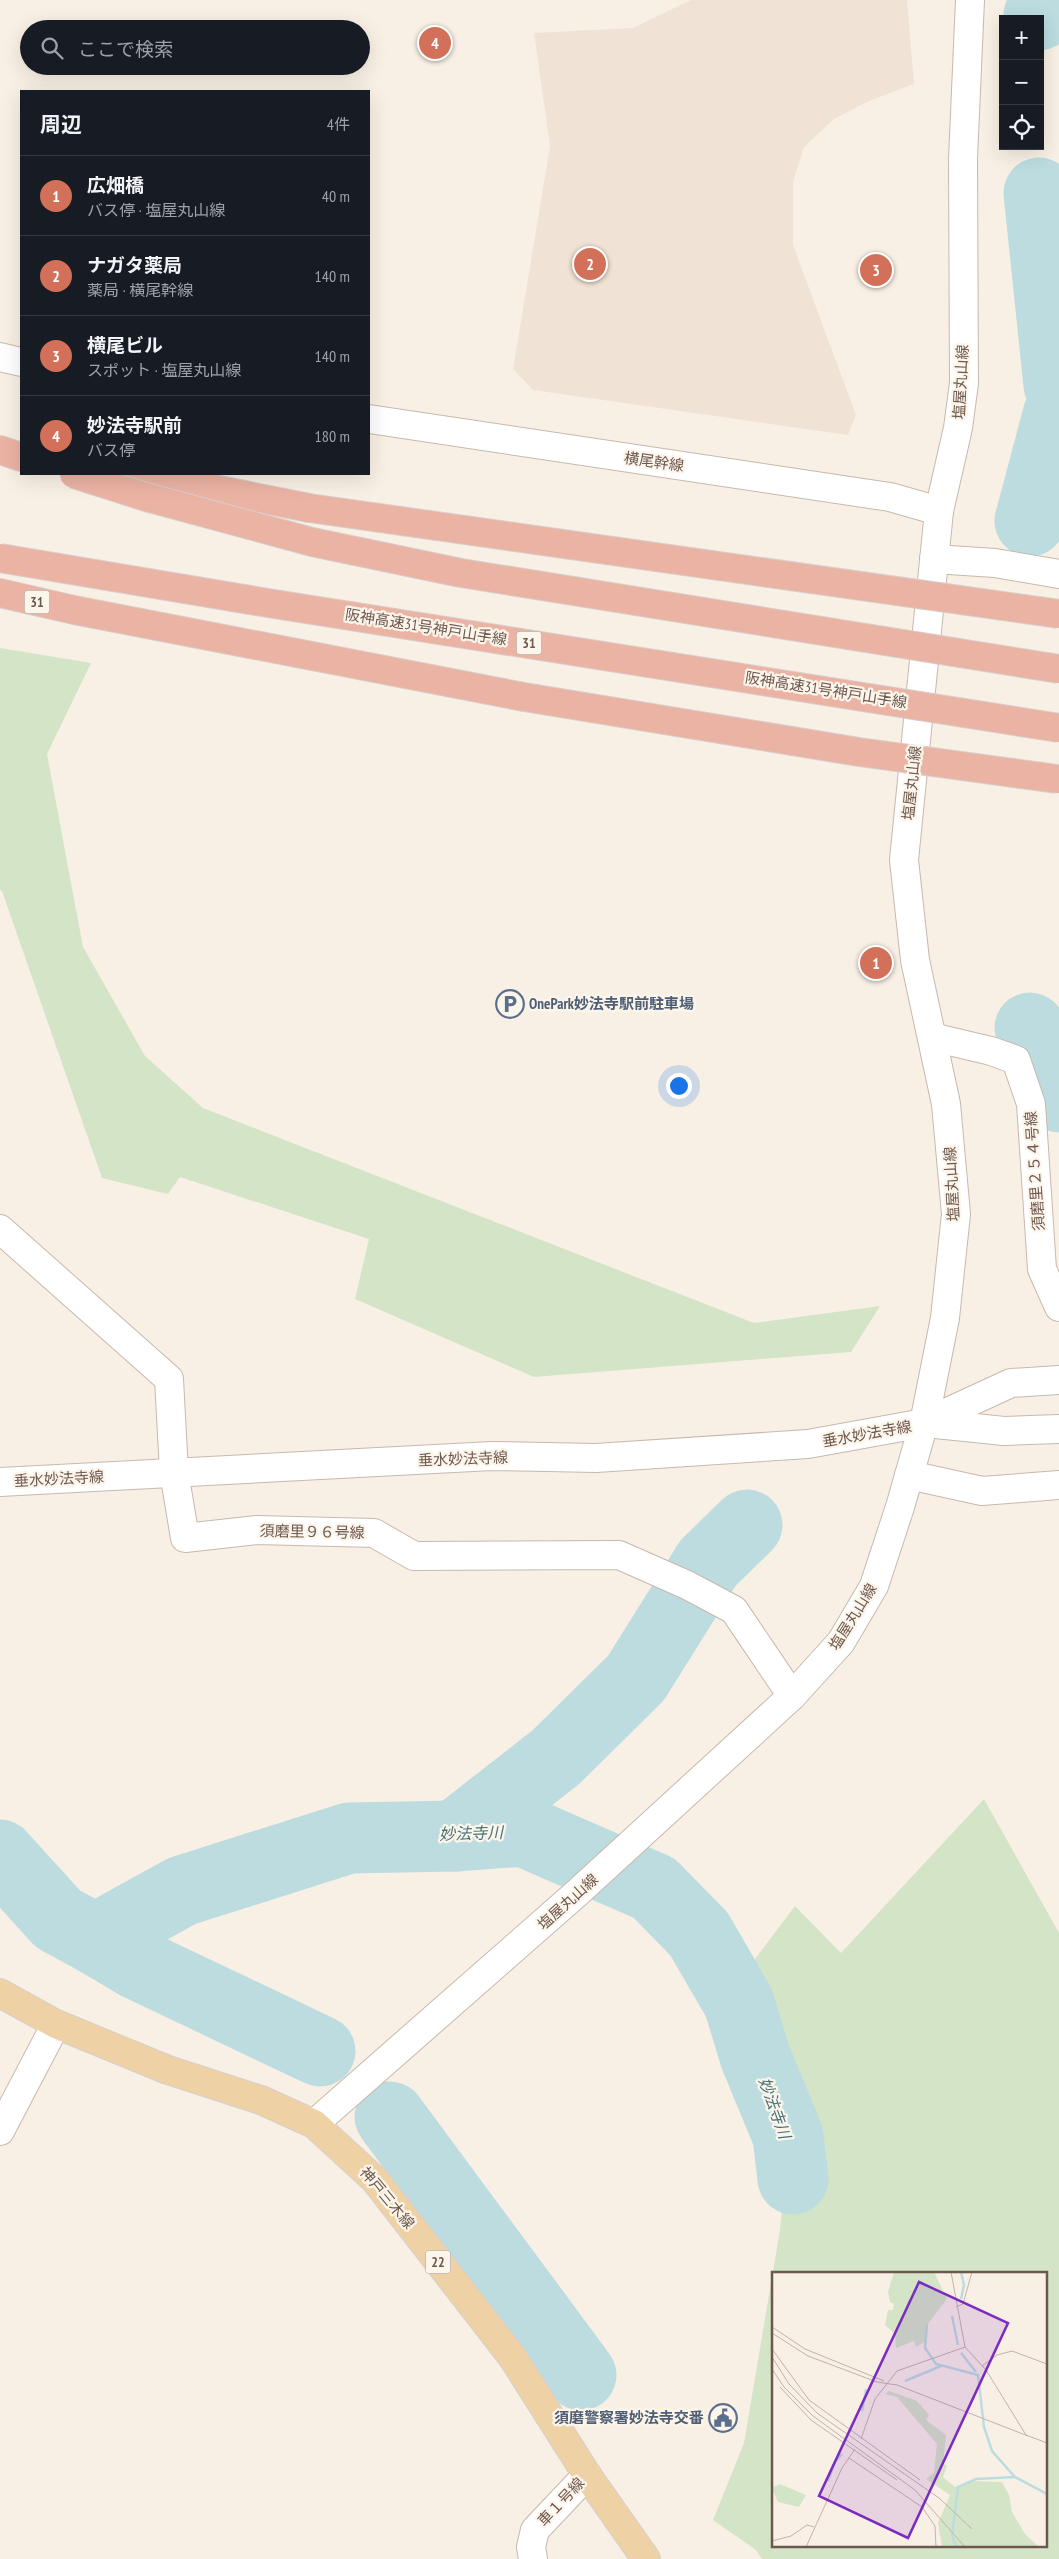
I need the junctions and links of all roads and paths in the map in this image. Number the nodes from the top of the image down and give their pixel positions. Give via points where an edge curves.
1 (970, 0) edge
2 (0, 357) edge
3 (20, 362) edge
4 (370, 419) edge
5 (0, 448) edge
6 (20, 450) edge
7 (20, 457) edge
8 (77, 475) edge
9 (145, 475) edge
10 (939, 511) junction
11 (0, 558) edge
12 (934, 559) junction
13 (1059, 574) edge
14 (0, 593) edge
15 (1059, 614) edge
16 (1059, 669) edge
17 (1059, 728) edge
18 (1058, 779) edge
19 (932, 1037) junction
20 (0, 1229) edge
21 (1059, 1307) edge
22 (1059, 1380) edge
23 (924, 1423) junction
24 (1059, 1429) edge
25 (174, 1472) junction
26 (909, 1475) junction
27 (0, 1482) edge
28 (1059, 1485) edge
29 (792, 1696) junction
30 (0, 1993) edge
31 (56, 2024) junction
32 (314, 2124) junction
33 (0, 2131) edge
34 (587, 2475) junction
35 (642, 2553) edge
36 (533, 2559) edge

1 - 10 street, 塩屋丸山線 via 963,159 964,383 958,428
2 - 3 street
4 - 10 street, 横尾幹線 via 890,497
5 - 6 highway
5 - 7 highway
8 - 16 highway, bridge via 312,542 461,573
9 - 15 highway, bridge via 309,508
10 - 12 street, 塩屋丸山線
11 - 17 highway, 阪神高速31号神戸山手線 / 31, bridge
12 - 13 street via 994,563
12 - 19 street, 塩屋丸山線 via 904,860 915,960
14 - 18 highway, 31, bridge via 524,697 859,752
19 - 21 street, 須磨里２５４号線 via 1016,1060 1031,1104 1042,1269
19 - 23 street, 塩屋丸山線 via 946,1104 956,1214 945,1318
20 - 25 street, 須磨里９６号線 via 169,1379
22 - 23 street, 垂水妙法寺線 via 1011,1383
23 - 24 street, 垂水妙法寺線 via 1004,1431
23 - 25 street, 垂水妙法寺線 via 826,1442 673,1453 596,1458 492,1456
23 - 26 street, 塩屋丸山線
25 - 27 street, 垂水妙法寺線
25 - 29 street, 須磨里９６号線 via 184,1538 257,1530 374,1532 414,1556 619,1555 734,1610
26 - 28 street via 982,1491
26 - 29 street, 塩屋丸山線 via 874,1586 841,1642
29 - 32 street, 塩屋丸山線 via 649,1829
30 - 31 main road, 神戸三木線 / 22
31 - 32 main road, 神戸三木線 / 22 via 168,2070 261,2100
31 - 33 street
32 - 34 main road, 神戸三木線 / 22 via 375,2180 513,2358
34 - 35 main road, 神戸三木線 / 22
34 - 36 street, 車１号線 via 535,2530 531,2546

